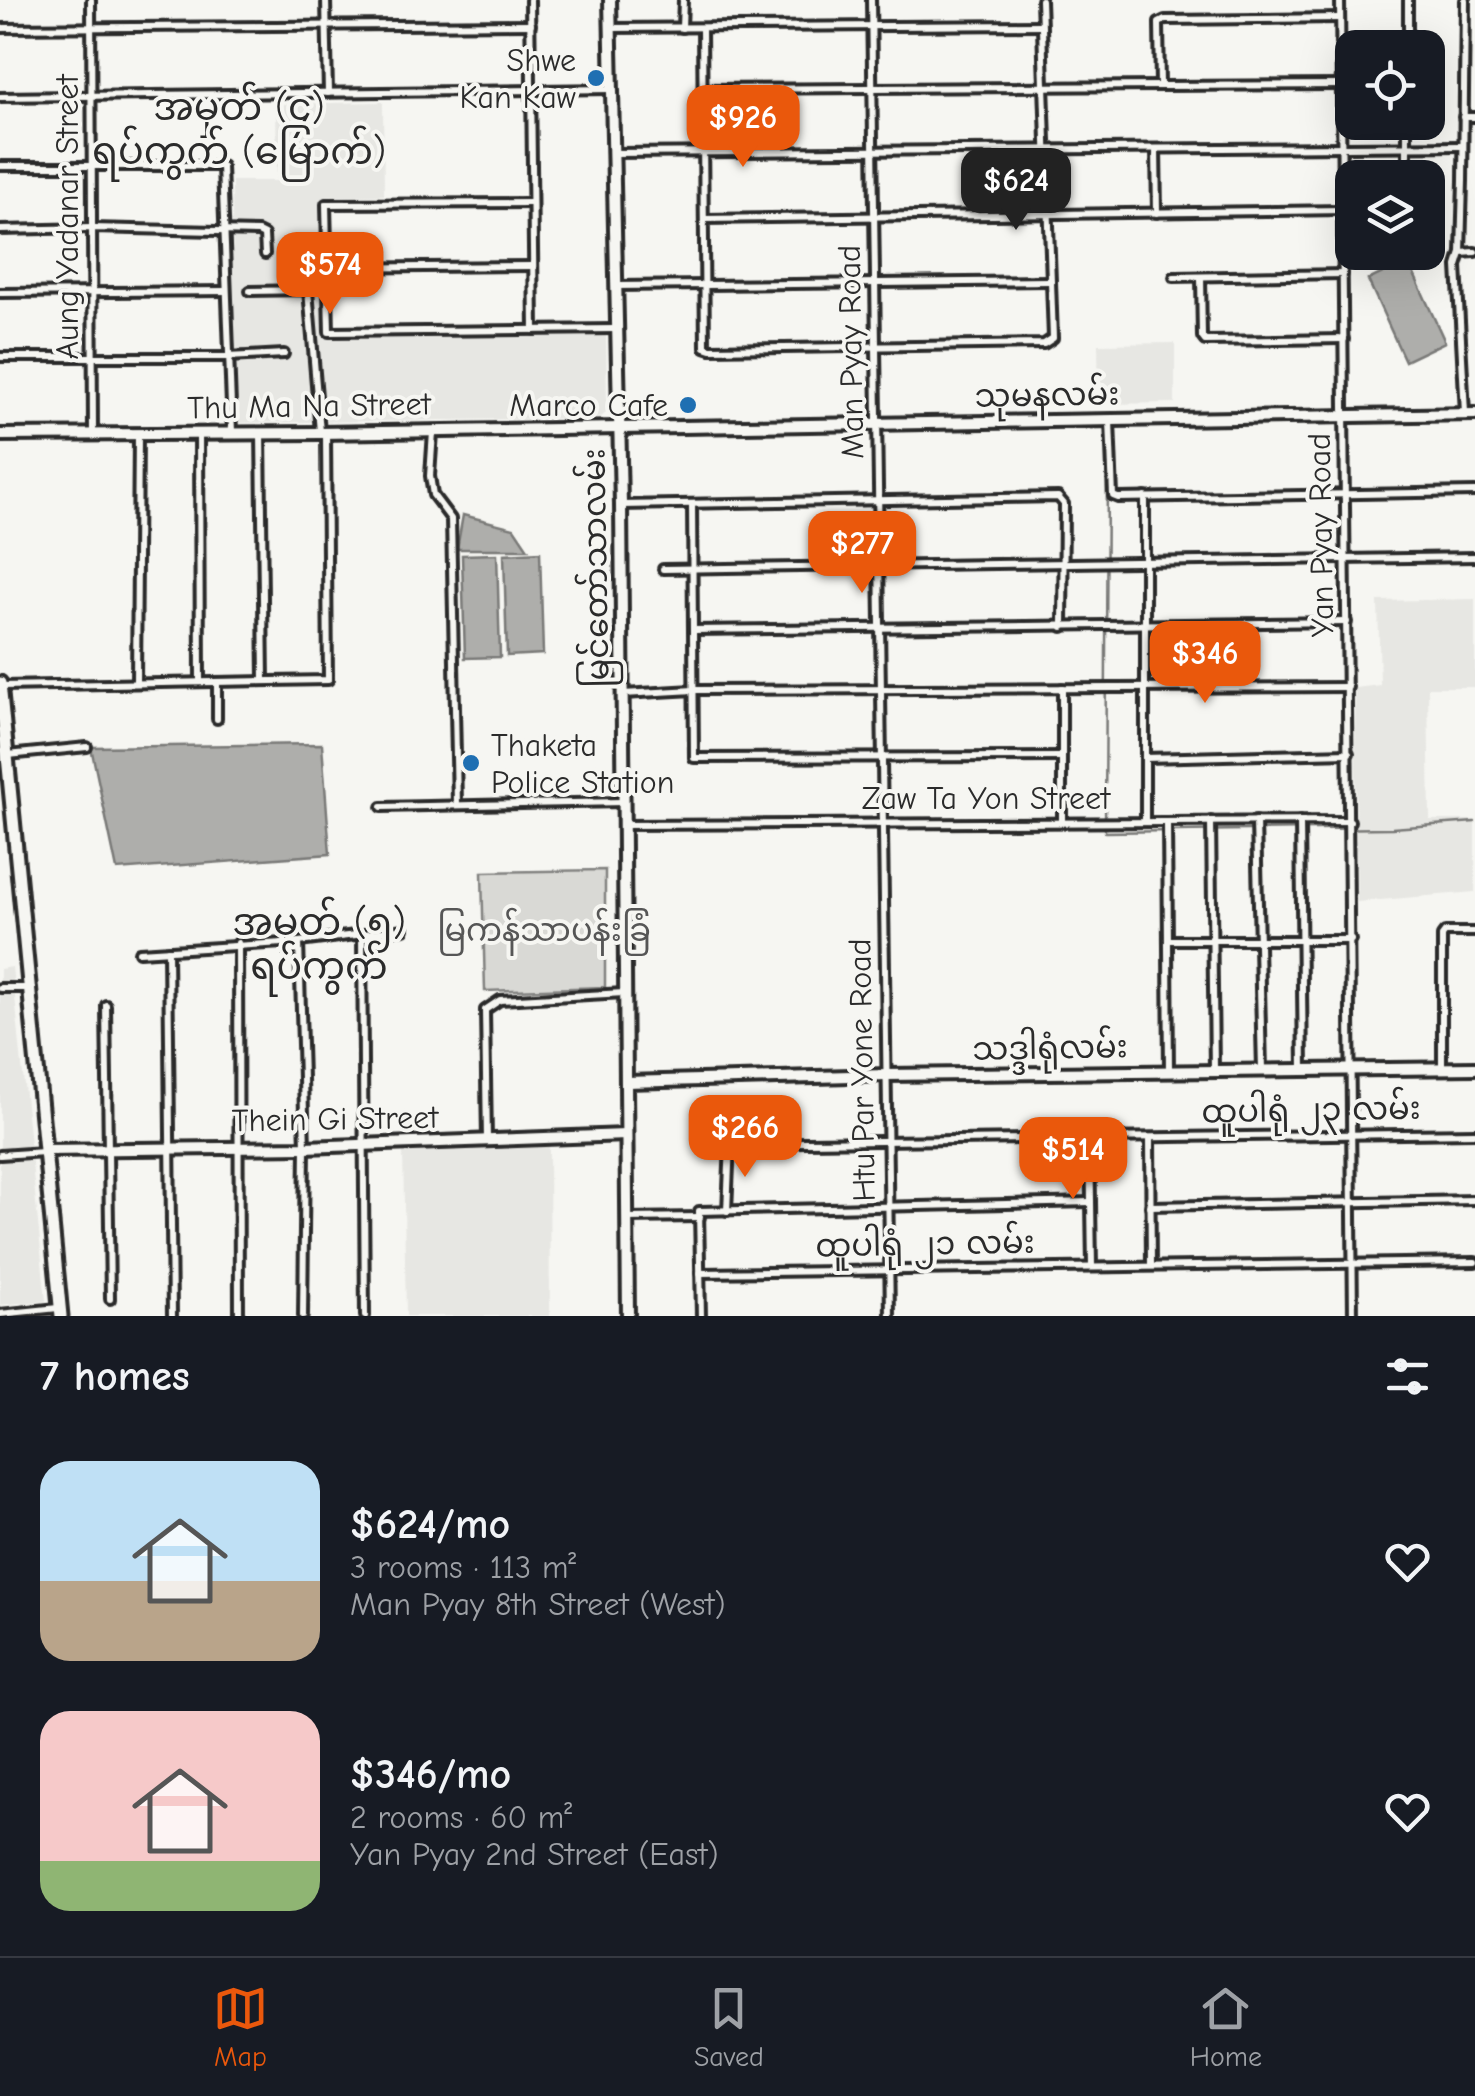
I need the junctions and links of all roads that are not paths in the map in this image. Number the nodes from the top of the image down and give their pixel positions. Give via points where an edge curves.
1 (91, 0) edge
2 (326, 0) edge
3 (530, 0) edge
4 (610, 0) edge
5 (683, 0) edge
6 (871, 0) edge
7 (1041, 0) edge
8 (1340, 0) edge
9 (1408, 0) edge
10 (1466, 0) edge
11 (1340, 18) junction
12 (530, 24) junction
13 (1040, 24) junction
14 (326, 26) junction
15 (872, 26) junction
16 (91, 27) junction
17 (0, 28) edge
18 (610, 28) junction
19 (682, 28) junction
20 (702, 28) junction
21 (1340, 30) edge
22 (1408, 30) edge
23 (1475, 54) edge
24 (1464, 55) junction
25 (1335, 85) edge
26 (1160, 86) junction
27 (1043, 87) junction
28 (872, 88) junction
29 (611, 89) junction
30 (703, 89) junction
31 (531, 90) junction
32 (328, 93) junction
33 (91, 96) junction
34 (0, 97) edge
35 (1462, 117) junction
36 (1475, 117) edge
37 (1342, 140) edge
38 (1407, 140) edge
39 (1462, 146) junction
40 (1342, 147) junction
41 (1407, 147) junction
42 (1156, 149) junction
43 (1044, 150) junction
44 (873, 151) junction
45 (704, 152) junction
46 (612, 153) junction
47 (1342, 160) edge
48 (1407, 160) edge
49 (92, 164) junction
50 (0, 166) edge
51 (1475, 180) edge
52 (1463, 181) junction
53 (532, 202) junction
54 (1335, 210) edge
55 (1157, 212) junction
56 (1046, 214) junction
57 (874, 217) junction
58 (704, 219) junction
59 (92, 228) junction
60 (0, 230) edge
61 (225, 230) junction
62 (1475, 252) edge
63 (1461, 253) junction
64 (264, 254) dead end
65 (533, 266) junction
66 (328, 268) junction
67 (1343, 270) edge
68 (1343, 274) junction
69 (1174, 277) dead end
70 (1201, 277) junction
71 (1048, 282) junction
72 (875, 283) junction
73 (705, 285) junction
74 (615, 286) junction
75 (226, 291) junction
76 (250, 291) dead end
77 (92, 292) junction
78 (0, 293) edge
79 (616, 329) junction
80 (534, 330) junction
81 (1344, 339) junction
82 (876, 345) junction
83 (284, 354) dead end
84 (92, 356) junction
85 (0, 357) edge
86 (228, 357) junction
87 (1470, 414) edge
88 (1345, 416) junction
89 (1110, 419) junction
90 (878, 423) junction
91 (619, 426) junction
92 (434, 430) junction
93 (262, 431) junction
94 (200, 432) junction
95 (232, 432) junction
96 (138, 433) junction
97 (323, 433) junction
98 (93, 434) junction
99 (0, 435) edge
100 (1475, 492) edge
101 (1346, 494) junction
102 (1145, 497) junction
103 (878, 501) junction
104 (692, 504) junction
105 (620, 505) junction
106 (1475, 557) edge
107 (1346, 558) junction
108 (1144, 563) junction
109 (879, 564) junction
110 (1064, 564) junction
111 (663, 569) dead end
112 (694, 569) junction
113 (1347, 622) junction
114 (1145, 625) junction
115 (1063, 626) junction
116 (880, 627) junction
117 (694, 630) junction
118 (264, 681) junction
119 (200, 682) junction
120 (216, 682) junction
121 (136, 683) junction
122 (0, 684) edge
123 (1348, 687) junction
124 (1062, 688) junction
125 (1145, 688) junction
126 (882, 689) junction
127 (694, 690) junction
128 (623, 694) junction
129 (217, 719) dead end
130 (87, 747) dead end
131 (1349, 753) junction
132 (8, 756) junction
133 (1062, 757) junction
134 (882, 758) junction
135 (1145, 758) junction
136 (623, 802) junction
137 (457, 804) junction
138 (382, 807) dead end
139 (1256, 821) junction
140 (1300, 821) junction
141 (1350, 821) junction
142 (1062, 822) junction
143 (1145, 822) junction
144 (1167, 822) junction
145 (1211, 822) junction
146 (883, 823) junction
147 (623, 825) junction
148 (404, 929) dead end
149 (1475, 932) edge
150 (362, 934) junction
151 (1168, 940) junction
152 (1212, 940) junction
153 (1260, 940) junction
154 (1301, 940) junction
155 (1351, 940) junction
156 (299, 942) junction
157 (238, 944) junction
158 (168, 950) junction
159 (138, 952) dead end
160 (0, 988) edge
161 (30, 988) junction
162 (624, 994) junction
163 (106, 1005) dead end
164 (1442, 1068) junction
165 (1475, 1068) edge
166 (1262, 1070) junction
167 (1303, 1070) junction
168 (1352, 1070) junction
169 (1214, 1071) junction
170 (1169, 1072) junction
171 (887, 1075) junction
172 (626, 1082) junction
173 (1352, 1133) junction
174 (1475, 1133) edge
175 (626, 1136) junction
176 (1090, 1138) junction
177 (1150, 1138) junction
178 (487, 1140) junction
179 (888, 1140) junction
180 (362, 1144) junction
181 (240, 1145) junction
182 (172, 1147) junction
183 (305, 1147) junction
184 (106, 1149) junction
185 (45, 1151) junction
186 (0, 1155) edge
187 (1475, 1200) edge
188 (1091, 1202) junction
189 (1352, 1202) junction
190 (889, 1206) junction
191 (1150, 1206) junction
192 (727, 1210) junction
193 (699, 1214) junction
194 (626, 1218) junction
195 (1475, 1262) edge
196 (1353, 1264) junction
197 (1151, 1266) junction
198 (1092, 1267) junction
199 (890, 1270) junction
200 (700, 1272) junction
201 (110, 1299) dead end
202 (61, 1312) edge
203 (2, 1315) edge
204 (172, 1316) edge
205 (239, 1316) edge
206 (302, 1316) edge
207 (365, 1316) edge
208 (628, 1316) edge
209 (701, 1316) edge
210 (890, 1316) edge
211 (1353, 1316) edge

1 - 16 street, Aung Yadanar Street
2 - 14 street
3 - 12 street
4 - 18 street, မြင်တော်သာလမ်း
5 - 19 street
6 - 15 street, Man Pyay Road
7 - 13 street
8 - 11 street, Yan Pyay Road
9 - 22 street
10 - 24 street
11 - 21 street, Yan Pyay Road
11 - 26 street via 1165,20
12 - 14 street
12 - 31 street
13 - 15 street
13 - 27 street
14 - 16 street
14 - 32 street
15 - 20 street
15 - 28 street, Man Pyay Road
16 - 17 street
16 - 33 street, Aung Yadanar Street
18 - 19 street
18 - 29 street, မြင်တော်သာလမ်း
19 - 20 street
20 - 30 street
23 - 24 street
24 - 35 street
25 - 26 street
26 - 27 street
27 - 28 street
27 - 43 street
28 - 30 street
28 - 44 street, Man Pyay Road
29 - 31 street
29 - 46 street, မြင်တော်သာလမ်း
30 - 45 street
31 - 32 street
31 - 53 street
32 - 33 street
33 - 34 street
33 - 49 street, Aung Yadanar Street
35 - 36 street
35 - 39 street
37 - 40 street, Yan Pyay Road
38 - 41 street
39 - 41 street
39 - 52 street
40 - 41 street
40 - 42 street
40 - 47 street, Yan Pyay Road
41 - 48 street
42 - 43 street
42 - 55 street
43 - 44 street
43 - 56 street
44 - 45 street
44 - 57 street, Man Pyay Road
45 - 46 street
45 - 58 street
46 - 74 street, မြင်တော်သာလမ်း
49 - 50 street
49 - 59 street, Aung Yadanar Street
49 - 61 street via 222,166
51 - 52 street
52 - 63 street
53 - 65 street
53 - 66 street via 326,204
54 - 55 street
55 - 56 street
56 - 57 street
56 - 71 street
57 - 58 street
57 - 72 street, Man Pyay Road
58 - 73 street
59 - 60 street
59 - 61 street
59 - 77 street, Aung Yadanar Street
61 - 64 street via 262,233
61 - 75 street
62 - 63 street
63 - 87 street
65 - 66 street
65 - 80 street
66 - 80 street via 329,332
67 - 68 street, Yan Pyay Road
68 - 70 street
68 - 81 street, Yan Pyay Road
69 - 70 street
70 - 81 street via 1205,341
71 - 72 street
71 - 82 street via 1050,342
72 - 73 street
72 - 82 street, Man Pyay Road
73 - 74 street
73 - 82 street via 711,350
74 - 79 street, မြင်တော်သာလမ်း
75 - 77 street
75 - 86 street
76 - 97 street via 308,290
77 - 78 street
77 - 84 street, Aung Yadanar Street
79 - 80 street
79 - 91 street, မြင်တော်သာလမ်း
81 - 88 street, Yan Pyay Road
82 - 90 street, Man Pyay Road
83 - 86 street
84 - 85 street
84 - 86 street
84 - 98 street, Aung Yadanar Street
86 - 95 street
87 - 88 street, သုမနလမ်း
88 - 89 street, သုမနလမ်း
88 - 101 street, Yan Pyay Road
89 - 90 street, သုမနလမ်း
89 - 102 street via 1115,498
90 - 91 street, သုမနလမ်း
90 - 103 street, Man Pyay Road
91 - 92 street, Thu Ma Na Street
91 - 105 street, မြင်တော်သာလမ်း
92 - 97 street, Thu Ma Na Street
92 - 137 street via 434,496 452,519
93 - 95 street, Thu Ma Na Street
93 - 97 street, Thu Ma Na Street
93 - 118 street
94 - 95 street, Thu Ma Na Street
94 - 96 street, Thu Ma Na Street
94 - 119 street
96 - 98 street, Thu Ma Na Street
96 - 121 street
97 - 118 street via 328,680
98 - 99 street, Thu Ma Na Street
100 - 101 street
101 - 102 street
101 - 107 street, Yan Pyay Road
102 - 108 street
103 - 104 street
103 - 109 street, Man Pyay Road
103 - 110 street via 1061,498
104 - 105 street
104 - 112 street
105 - 128 street, မြင်တော်သာလမ်း
106 - 107 street
107 - 108 street
107 - 113 street, Yan Pyay Road
108 - 110 street
108 - 114 street
109 - 110 street
109 - 112 street
109 - 116 street, Man Pyay Road
110 - 115 street
111 - 112 street
112 - 117 street
113 - 114 street
113 - 123 street, Yan Pyay Road
114 - 115 street
114 - 125 street
115 - 116 street
116 - 117 street
116 - 126 street, Man Pyay Road
117 - 127 street
118 - 120 street
119 - 120 street
119 - 121 street
120 - 129 street
121 - 122 street
122 - 132 main road
123 - 125 street
123 - 131 street, Yan Pyay Road
124 - 125 street
124 - 126 street
124 - 133 street
125 - 135 street
126 - 127 street
126 - 134 street, Man Pyay Road
127 - 128 street
127 - 134 street via 694,758
128 - 136 street, မြင်တော်သာလမ်း
130 - 132 street
131 - 135 street
131 - 141 street, Yan Pyay Road
132 - 161 main road
133 - 134 street
133 - 142 street
134 - 146 street, Man Pyay Road
135 - 143 street
136 - 137 street
136 - 147 street, မြင်တော်သာလမ်း
137 - 138 street
139 - 140 street, Zaw Ta Yon Street
139 - 145 street, Zaw Ta Yon Street
139 - 153 street
140 - 141 street, Zaw Ta Yon Street
140 - 154 street
141 - 155 street, Yan Pyay Road
142 - 143 street, Zaw Ta Yon Street
142 - 146 street, Zaw Ta Yon Street
143 - 144 street, Zaw Ta Yon Street
144 - 145 street, Zaw Ta Yon Street
144 - 151 street
145 - 152 street
146 - 147 street, Zaw Ta Yon Street
146 - 171 street, Htu Par Yone Road
147 - 162 street, မြင်တော်သာလမ်း
148 - 150 street
149 - 164 street via 1443,934
150 - 156 street
150 - 180 street
151 - 152 street
151 - 170 street
152 - 153 street
152 - 169 street
153 - 154 street
153 - 166 street
154 - 155 street
154 - 167 street
155 - 168 street, Yan Pyay Road
156 - 157 street
156 - 183 street
157 - 158 street
157 - 181 street
158 - 159 street
158 - 182 street
160 - 161 street
161 - 185 main road
162 - 172 street, မြင်တော်သာလမ်း
162 - 178 street via 500,1000 485,1010
163 - 184 street
164 - 165 street, သဒ္ဒါရုံလမ်း
164 - 168 street, သဒ္ဒါရုံလမ်း
166 - 167 street, သဒ္ဒါရုံလမ်း
166 - 169 street, သဒ္ဒါရုံလမ်း
167 - 168 street, သဒ္ဒါရုံလမ်း
168 - 173 street, Yan Pyay Road
169 - 170 street, သဒ္ဒါရုံလမ်း
170 - 171 street, သဒ္ဒါရုံလမ်း
171 - 172 street, သဒ္ဒါရုံလမ်း
171 - 179 street, Htu Par Yone Road
172 - 175 street, မြင်တော်သာလမ်း
173 - 174 street, ထူပါရုံ ၂၃ လမ်း
173 - 177 street, ထူပါရုံ ၂၃ လမ်း
173 - 189 street, Yan Pyay Road
175 - 178 street, Thein Gi Street
175 - 194 street, မြင်တော်သာလမ်း
176 - 177 street, ထူပါရုံ ၂၃ လမ်း
176 - 179 street, ထူပါရုံ ၂၃ လမ်း
176 - 188 street
177 - 191 street
178 - 180 street, Thein Gi Street
179 - 190 street, Htu Par Yone Road
179 - 192 street, ထူပါရုံ ၂၃ လမ်း via 728,1144
180 - 183 street, Thein Gi Street
180 - 207 street
181 - 182 street, Thein Gi Street
181 - 183 street, Thein Gi Street
181 - 205 street
182 - 184 street, Thein Gi Street
182 - 204 street
183 - 206 street
184 - 185 street, Thein Gi Street
184 - 201 street
185 - 186 street
185 - 202 main road
187 - 189 street
188 - 190 street
188 - 198 street
189 - 191 street
189 - 196 street, Yan Pyay Road
190 - 192 street
190 - 199 street, Htu Par Yone Road
191 - 197 street
192 - 193 street
193 - 194 street
193 - 200 street
194 - 208 street, မြင်တော်သာလမ်း
195 - 196 street, ထူပါရုံ ၂၁ လမ်း
196 - 197 street, ထူပါရုံ ၂၁ လမ်း
196 - 211 street, Yan Pyay Road
197 - 198 street, ထူပါရုံ ၂၁ လမ်း
198 - 199 street, ထူပါရုံ ၂၁ လမ်း
199 - 200 street, ထူပါရုံ ၂၁ လမ်း
199 - 210 street, Htu Par Yone Road
200 - 209 street
202 - 203 street

